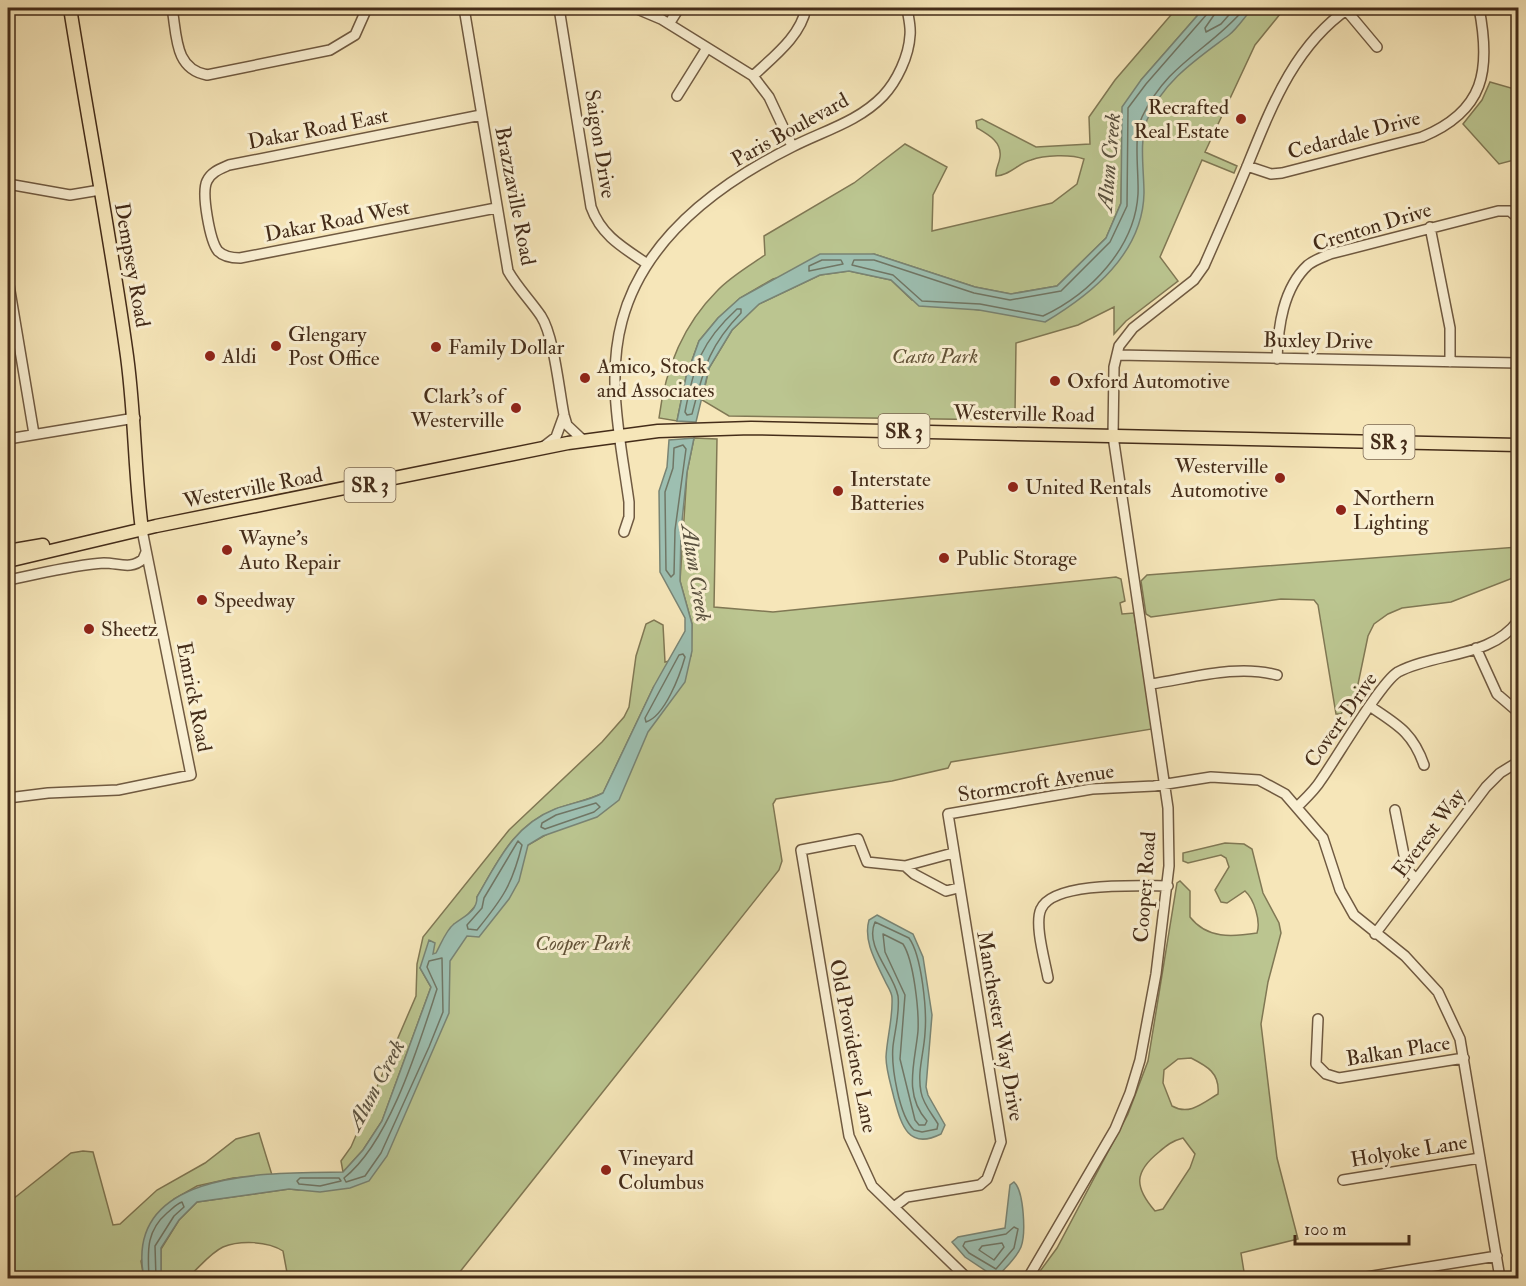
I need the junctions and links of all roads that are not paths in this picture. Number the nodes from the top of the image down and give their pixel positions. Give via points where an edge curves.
1 (70, 8) edge
2 (172, 8) edge
3 (367, 8) edge
4 (464, 8) edge
5 (559, 8) edge
6 (634, 8) edge
7 (679, 8) edge
8 (806, 8) edge
9 (907, 8) edge
10 (1479, 8) edge
11 (1348, 9) edge
12 (669, 24) junction
13 (1377, 47) dead end
14 (707, 48) junction
15 (753, 76) junction
16 (677, 96) dead end
17 (481, 115) junction
18 (792, 147) junction
19 (1247, 166) junction
20 (8, 185) edge
21 (100, 190) junction
22 (496, 208) junction
23 (1518, 218) edge
24 (209, 221) joint
25 (1430, 227) junction
26 (646, 263) junction
27 (8, 279) edge
28 (1117, 355) junction
29 (1277, 359) junction
30 (1450, 362) junction
31 (1518, 363) edge
32 (564, 415) junction
33 (135, 418) junction
34 (34, 434) junction
35 (620, 436) junction
36 (1113, 436) junction
37 (8, 439) edge
38 (584, 441) junction
39 (1518, 445) edge
40 (540, 450) junction
41 (142, 530) junction
42 (624, 532) dead end
43 (8, 551) edge
44 (146, 552) junction
45 (8, 561) edge
46 (8, 580) edge
47 (1518, 621) edge
48 (1476, 648) junction
49 (1277, 675) dead end
50 (1151, 684) junction
51 (1371, 707) junction
52 (1518, 712) edge
53 (1518, 762) edge
54 (1424, 765) dead end
55 (1166, 784) junction
56 (8, 798) edge
57 (1297, 807) junction
58 (1395, 810) dead end
59 (948, 814) joint
60 (953, 853) junction
61 (905, 866) junction
62 (1416, 879) junction
63 (1168, 886) junction
64 (958, 888) junction
65 (1375, 934) junction
66 (1048, 978) dead end
67 (1318, 1019) dead end
68 (1464, 1058) junction
69 (1480, 1158) junction
70 (1343, 1180) dead end
71 (894, 1207) junction
72 (1497, 1256) junction
73 (1396, 1275) edge
74 (967, 1278) edge
75 (1028, 1278) edge
76 (1360, 1278) edge
77 (1500, 1278) edge

1 - 21 main road, Dempsey Road
2 - 3 street via 180,55 195,73 207,75 330,51 355,35
4 - 17 street, Brazzaville Road
5 - 26 street, Saigon Drive via 591,207 597,224 608,237
6 - 12 street
7 - 12 street
8 - 15 street via 804,20 792,38
9 - 18 street, Paris Boulevard via 910,35 898,76 882,97 851,121
10 - 19 street, Cedardale Drive via 1486,59 1482,80 1459,116 1441,129 1282,173 1271,174
11 - 13 street
11 - 19 street via 1324,28 1298,59 1275,96
12 - 14 street
14 - 15 street
14 - 16 street
15 - 18 street via 769,97
17 - 22 street, Brazzaville Road
17 - 24 street, Dakar Road East via 216,170 207,181 204,194
18 - 26 street, Paris Boulevard via 721,190 690,214
19 - 28 street via 1204,266 1194,279 1134,328 1119,346
20 - 21 street via 70,195
21 - 33 main road, Dempsey Road
22 - 24 street, Dakar Road West via 240,258 218,251
22 - 32 street, Brazzaville Road via 508,271 519,291 542,317 548,333
23 - 25 street, Crenton Drive via 1510,210 1498,211
25 - 29 street, Crenton Drive via 1330,254 1309,264 1295,284 1281,317
25 - 30 street via 1450,328
26 - 35 street, Paris Boulevard via 621,321 615,357
27 - 34 street
28 - 29 street, Buxley Drive
28 - 36 street, Cooper Road
29 - 30 street, Buxley Drive
30 - 31 street, Buxley Drive
32 - 38 street, Brazzaville Road via 567,424
32 - 40 street via 556,437
33 - 34 street
33 - 41 main road, Dempsey Road via 135,481
34 - 37 street
35 - 36 main road, Westerville Road / SR 3 via 710,429
35 - 38 main road, Westerville Road / SR 3
35 - 42 street, Paris Boulevard via 629,517
36 - 39 main road, Westerville Road / SR 3
36 - 50 street, Cooper Road
38 - 40 main road, Westerville Road / SR 3
40 - 41 main road, Westerville Road / SR 3
41 - 43 main road, Westerville Road / SR 3
41 - 44 street, Emrick Road
41 - 45 main road, Westerville Road / SR 3
44 - 46 street via 143,559 130,566 83,565
44 - 56 street, Emrick Road via 191,774 118,790
47 - 48 street, Covert Drive via 1493,641
48 - 51 street, Covert Drive via 1412,665 1395,674
48 - 52 street via 1497,694
49 - 50 street via 1258,670 1238,671
50 - 55 street, Cooper Road
51 - 54 street via 1401,727 1417,744
51 - 57 street, Covert Drive via 1320,783
53 - 62 street, Everest Way via 1486,787
55 - 57 street, Stormcroft Avenue via 1211,777 1246,778 1271,785
55 - 59 street, Stormcroft Avenue via 1092,789
55 - 63 street, Cooper Road
57 - 65 street, Stormcroft Avenue via 1323,838 1340,890 1354,915
58 - 62 street via 1407,870
59 - 60 street, Manchester Way Drive
60 - 61 street
60 - 64 street, Manchester Way Drive
61 - 64 street via 946,891
61 - 71 street, Old Providence Lane via 867,862 858,839 801,849 849,1136 872,1186
62 - 65 street, Everest Way
63 - 66 street via 1106,886 1049,899 1041,909 1039,923
63 - 75 street, Cooper Road via 1156,974 1134,1083 1114,1130
64 - 71 street, Manchester Way Drive via 1001,1142 987,1179 980,1185 907,1197
65 - 68 street, Stormcroft Avenue via 1405,956 1438,992 1460,1039
67 - 68 street, Balkan Place via 1316,1064 1326,1074 1339,1078
68 - 69 street, Stormcroft Avenue
69 - 70 street, Holyoke Lane
69 - 72 street, Stormcroft Avenue
71 - 74 street, Old Providence Lane
72 - 73 street
72 - 77 street, Stormcroft Avenue
73 - 76 street

